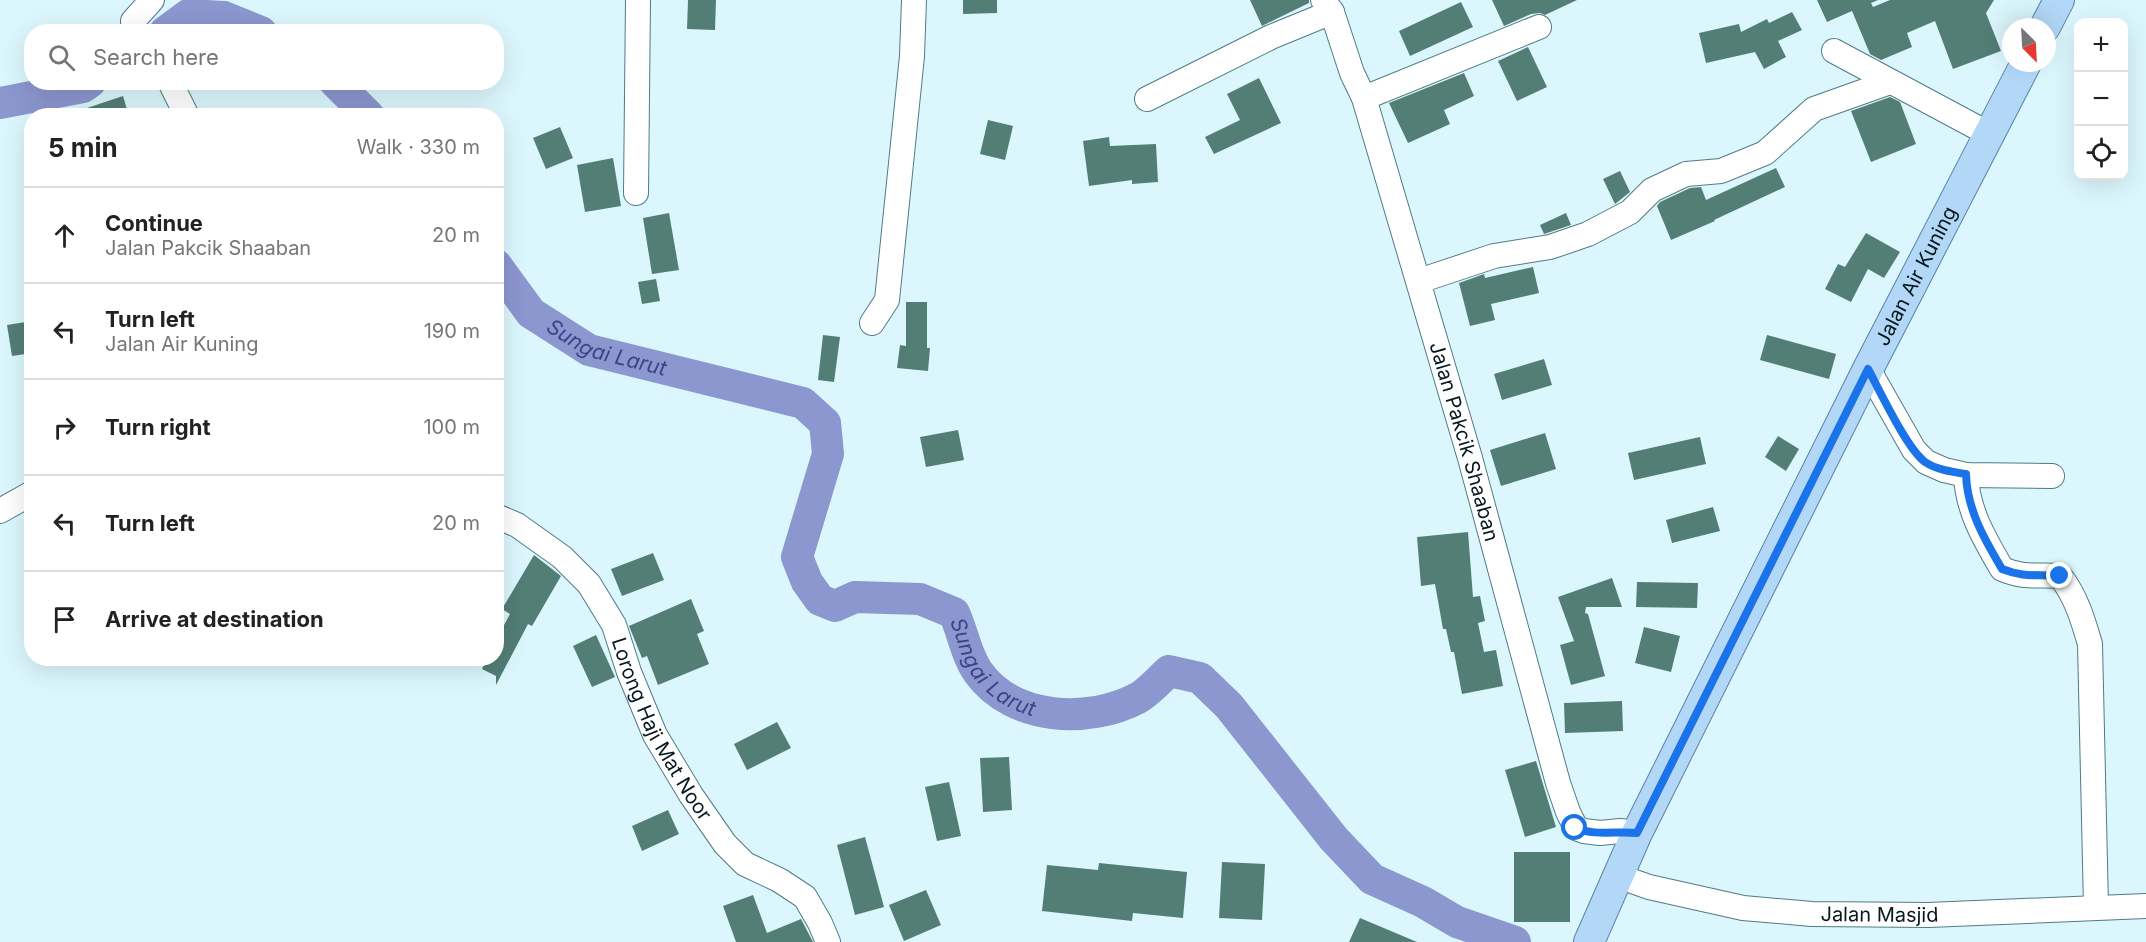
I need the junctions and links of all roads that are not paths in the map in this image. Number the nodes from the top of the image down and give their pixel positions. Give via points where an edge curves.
1 (152, 0) edge
2 (638, 0) edge
3 (914, 0) edge
4 (2059, 0) edge
5 (1327, 6) edge
6 (2050, 18) edge
7 (133, 24) edge
8 (1539, 27) dead end
9 (1834, 51) dead end
10 (2021, 72) edge
11 (1890, 82) junction
12 (174, 90) edge
13 (1364, 98) junction
14 (1147, 99) dead end
15 (183, 108) edge
16 (1989, 134) junction
17 (636, 193) dead end
18 (1419, 281) junction
19 (872, 322) dead end
20 (1868, 369) junction
21 (1966, 474) junction
22 (2052, 476) dead end
23 (24, 498) edge
24 (0, 511) edge
25 (504, 519) edge
26 (1637, 833) junction
27 (1618, 876) junction
28 (2146, 906) edge
29 (2096, 907) junction
30 (828, 942) edge
31 (1589, 942) edge

1 - 7 street
2 - 17 street
3 - 19 street via 912,56 887,300
4 - 6 main road
5 - 13 street, Jalan Pakcik Shaaban
5 - 14 street
8 - 13 street
9 - 11 street
10 - 16 main road, Jalan Air Kuning
11 - 16 street
11 - 18 street via 1814,109 1765,153 1721,171 1686,174 1653,189 1630,212 1588,234 1550,247 1494,256
12 - 15 street
13 - 18 street, Jalan Pakcik Shaaban
16 - 20 main road, Jalan Air Kuning
18 - 26 street, Jalan Pakcik Shaaban via 1568,812 1575,828 1584,831
20 - 21 street via 1914,450 1926,462
20 - 26 main road, Jalan Air Kuning
21 - 22 street
21 - 29 street via 1966,491 1976,520 2002,569 2027,576 2060,576 2081,615 2090,644
23 - 24 street
25 - 30 street, Lorong Haji Mat Noor via 562,557 590,584 614,625 655,735 691,795 725,844 745,864 805,897
26 - 27 main road, Jalan Air Kuning
27 - 29 street, Jalan Masjid via 1648,887 1743,908 1812,914 1928,915
27 - 31 main road, Jalan Air Kuning
28 - 29 street, Jalan Masjid

